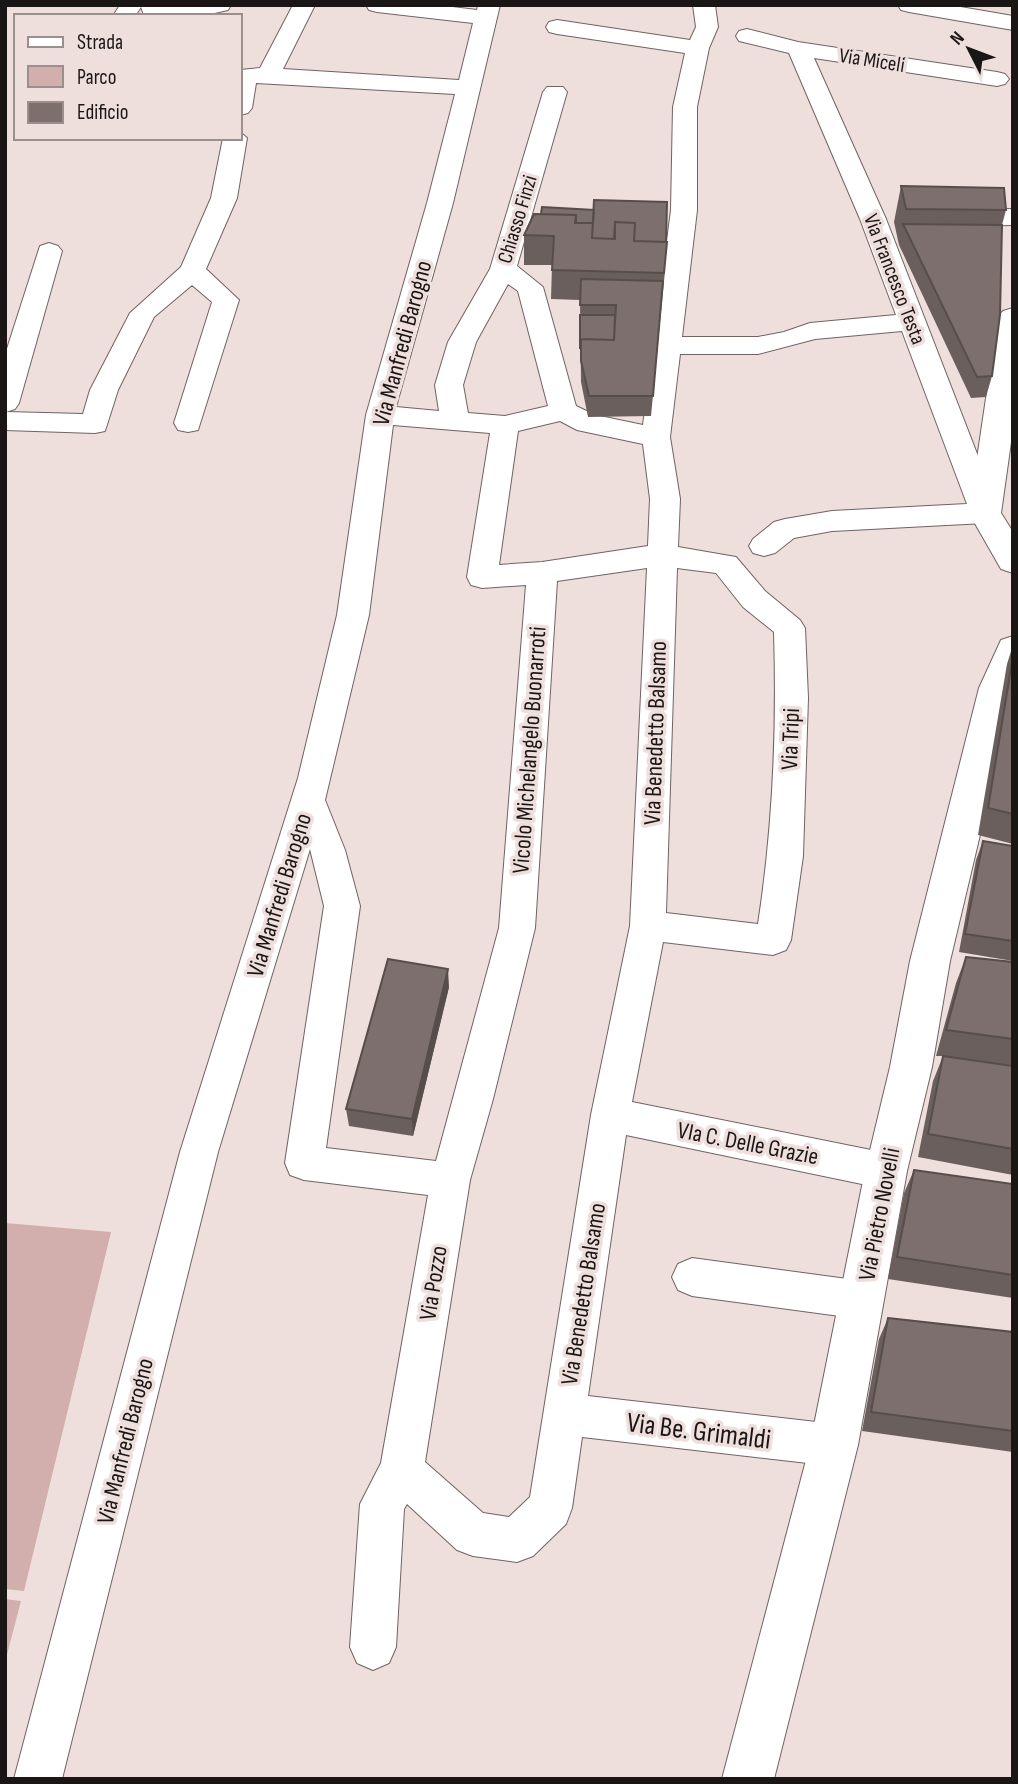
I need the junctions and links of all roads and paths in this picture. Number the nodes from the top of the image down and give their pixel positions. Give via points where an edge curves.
1 (220, 5) edge
2 (304, 5) edge
3 (377, 5) edge
4 (704, 5) edge
5 (909, 5) edge
6 (145, 7) edge
7 (488, 12) edge
8 (129, 14) edge
9 (1013, 23) edge
10 (557, 27) dead end
11 (747, 36) dead end
12 (698, 48) junction
13 (797, 49) junction
14 (268, 75) junction
15 (997, 79) dead end
16 (468, 88) junction
17 (555, 92) dead end
18 (242, 95) edge
19 (234, 140) edge
20 (1013, 217) edge
21 (955, 218) edge
22 (49, 251) dead end
23 (503, 269) junction
24 (192, 271) junction
25 (1013, 317) edge
26 (912, 322) junction
27 (667, 345) junction
28 (5, 403) edge
29 (555, 412) junction
30 (380, 415) junction
31 (5, 421) edge
32 (455, 421) junction
33 (188, 423) dead end
34 (505, 425) junction
35 (656, 437) junction
36 (985, 513) junction
37 (764, 546) dead end
38 (662, 555) junction
39 (1013, 561) edge
40 (542, 573) junction
41 (1013, 649) edge
42 (309, 799) junction
43 (648, 926) junction
44 (474, 1099) joint
45 (610, 1115) junction
46 (886, 1171) junction
47 (450, 1180) junction
48 (692, 1277) dead end
49 (862, 1300) junction
50 (565, 1414) junction
51 (834, 1445) junction
52 (402, 1469) junction
53 (373, 1647) dead end
54 (38, 1779) edge
55 (748, 1779) edge

1 - 6 street via 196,10
2 - 14 street
3 - 7 street
4 - 12 street, Via Benedetto Balsamo via 707,27
5 - 9 street
6 - 8 street
7 - 16 street, Via Manfredi Barogno
10 - 12 street
11 - 13 street, Via Miceli
12 - 27 street, Via Benedetto Balsamo via 685,107 684,210
13 - 15 street, Via Miceli
13 - 26 street, Via Francesco Testa via 870,211
14 - 16 street
14 - 18 street via 245,76
16 - 30 street, Via Manfredi Barogno
17 - 23 street, Chiasso Finzi
19 - 24 street via 224,198
20 - 21 street
22 - 28 street
23 - 29 street via 530,287
23 - 32 street, Chiasso Finzi via 459,352 449,385
24 - 31 street via 143,313 104,390 95,424
24 - 33 street via 226,300
25 - 36 street
26 - 27 street via 810,331 762,347
26 - 36 street, Via Francesco Testa
27 - 35 street, Via Benedetto Balsamo
29 - 34 street
29 - 35 street
30 - 32 street
30 - 42 street, Via Manfredi Barogno via 353,615
32 - 34 street
34 - 40 street via 482,577
35 - 38 street, Via Benedetto Balsamo via 665,499
36 - 37 street via 832,521 785,529
36 - 39 street
38 - 40 street
38 - 43 street, Via Benedetto Balsamo
38 - 43 street, Via Tripi via 725,564 754,599 789,628 792,698 786,856 773,940
40 - 44 street, Vicolo Michelangelo Buonarroti via 517,928
41 - 46 street, Via Pietro Novelli via 997,688 956,854
42 - 47 street via 342,906 304,1163
42 - 54 street, Via Manfredi Barogno via 199,1152
43 - 45 street, Via Benedetto Balsamo
44 - 47 street, Via Pozzo
45 - 46 street, VIa C. Delle Grazie
45 - 50 street, Via Benedetto Balsamo
46 - 49 street, Via Pietro Novelli
47 - 52 street, Via Pozzo
48 - 49 street
49 - 51 street, Via Pietro Novelli
50 - 51 street, Via Be. Grimaldi
50 - 52 street, Via Benedetto Balsamo via 550,1508 517,1540 473,1534
51 - 55 street, Via Pietro Novelli
52 - 53 street via 382,1504

